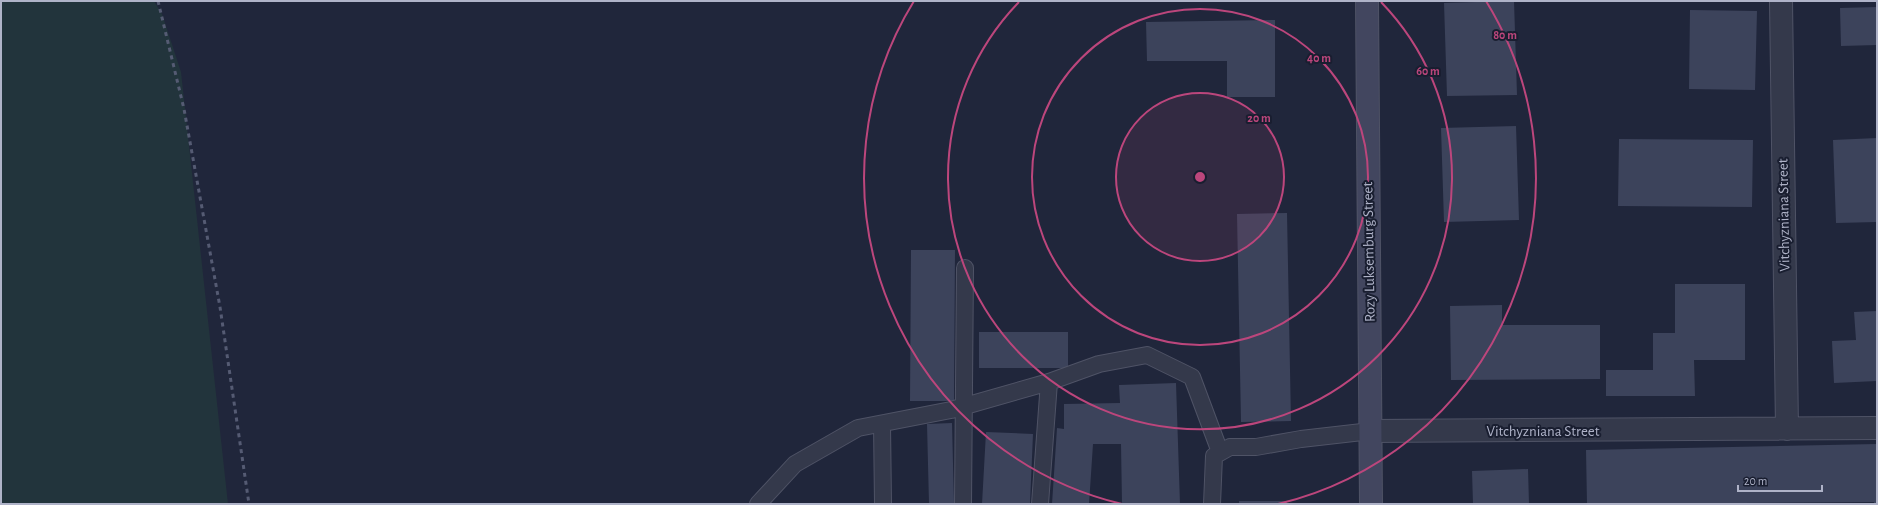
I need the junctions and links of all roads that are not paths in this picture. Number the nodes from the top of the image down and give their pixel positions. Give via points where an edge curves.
1 (1367, 1) edge
2 (1782, 1) edge
3 (965, 268) dead end
4 (1049, 382) junction
5 (964, 407) junction
6 (882, 424) junction
7 (1877, 428) edge
8 (1787, 429) junction
9 (1371, 432) junction
10 (1220, 452) junction
11 (758, 504) edge
12 (882, 504) edge
13 (963, 504) edge
14 (1040, 504) edge
15 (1212, 504) edge
16 (1372, 504) edge

1 - 9 street, Rozy Luksemburg Street
2 - 8 street, Vitchyzniana Street
3 - 5 lane
4 - 5 lane
4 - 10 lane via 1099,364 1147,355 1192,377
4 - 14 lane
5 - 6 lane
5 - 13 lane
6 - 11 lane via 858,428 795,464
6 - 12 lane
7 - 8 street, Vitchyzniana Street
8 - 9 street, Vitchyzniana Street
9 - 10 lane via 1300,439 1256,447 1230,447
9 - 16 street, Rozy Luksemburg Street
10 - 15 lane via 1214,456

